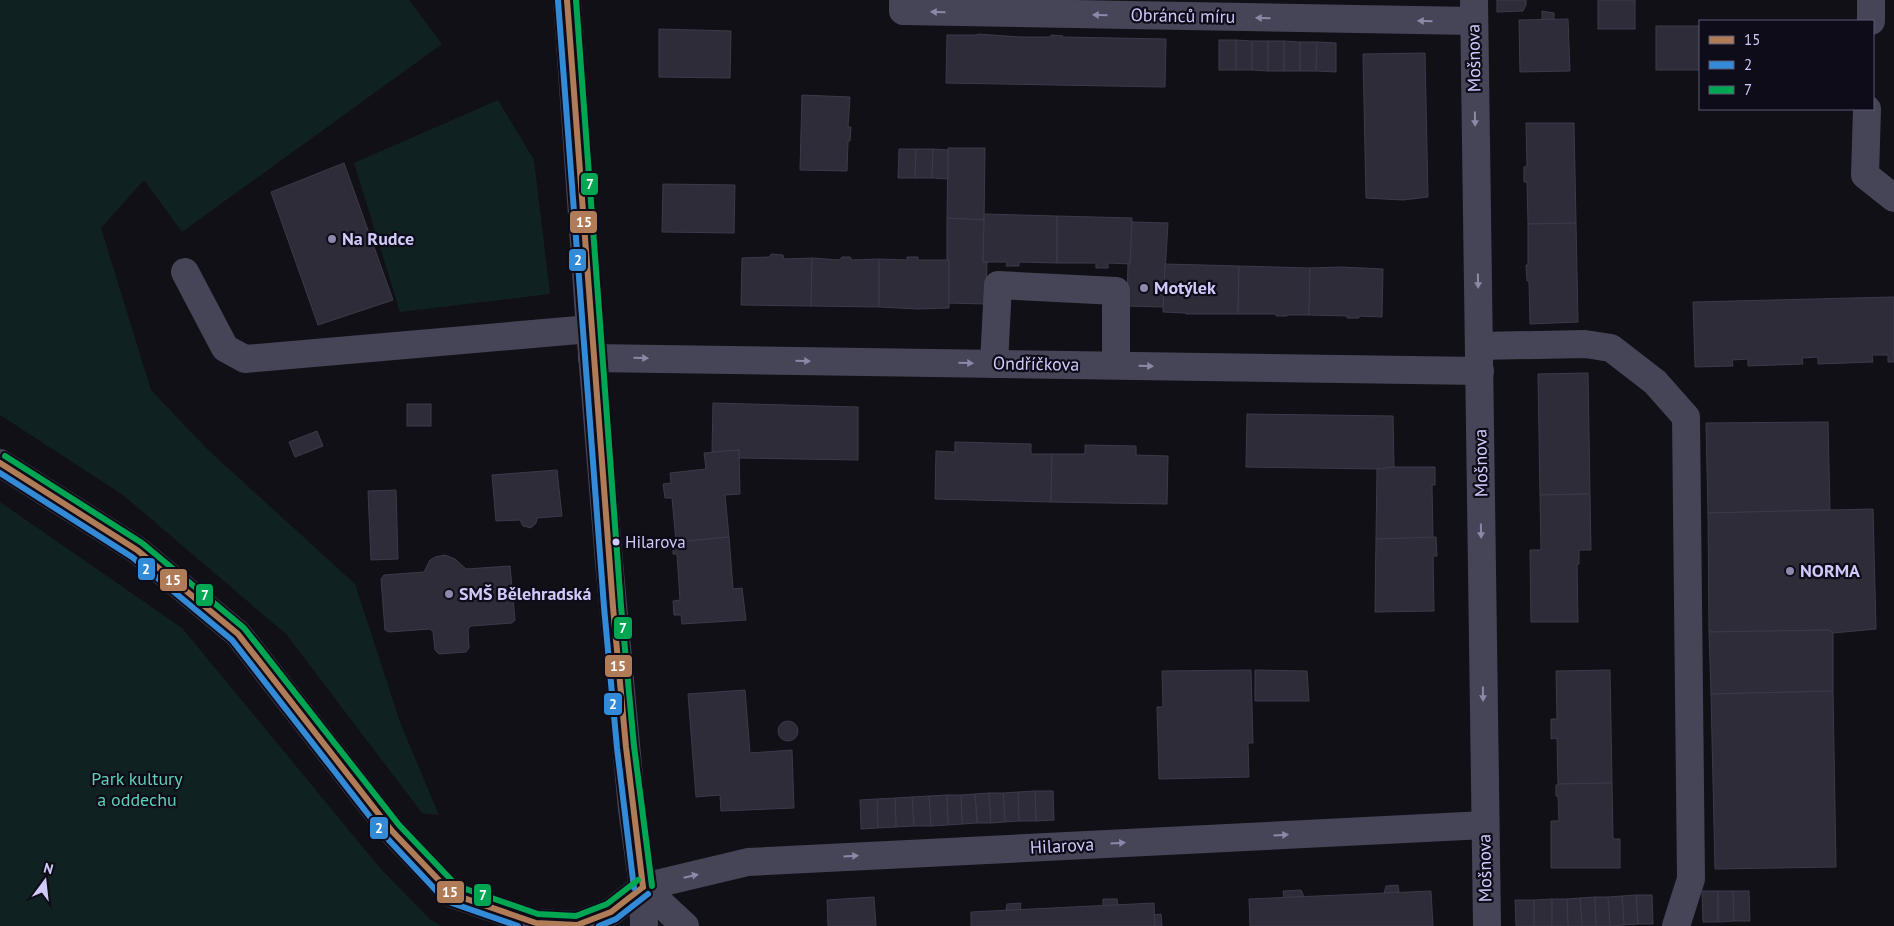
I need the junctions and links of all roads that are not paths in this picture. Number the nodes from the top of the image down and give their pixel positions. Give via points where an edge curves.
1 (567, 0) edge
2 (903, 0) edge
3 (1872, 0) edge
4 (1474, 11) edge
5 (1871, 20) edge
6 (1867, 110) edge
7 (1894, 198) edge
8 (185, 272) dead end
9 (590, 329) junction
10 (592, 358) junction
11 (1479, 358) junction
12 (994, 364) junction
13 (1116, 366) junction
14 (0, 463) edge
15 (1485, 825) junction
16 (643, 887) junction
17 (644, 926) edge
18 (685, 926) edge
19 (1486, 926) edge
20 (1676, 926) edge

1 - 9 street
4 -> 2 street, Obránců míru via 903,11
3 - 5 street
4 -> 11 street, Mošnova
6 - 7 street via 1865,175
8 - 9 street via 225,348 245,359
9 - 10 street
10 -> 12 street, Ondříčkova
10 - 16 street via 632,809
13 -> 11 street, Ondříčkova
11 -> 15 street, Mošnova
11 - 20 street, Ondříčkova via 1585,344 1611,348 1655,382 1686,417 1692,878
12 - 13 street, Ondříčkova
12 - 13 street via 998,285 1116,291
14 - 16 street via 138,550 238,634 392,831 452,894 536,923 577,925 611,912
16 -> 15 street, Hilarova via 748,862
15 - 19 street, Mošnova
16 - 17 street
16 - 18 street

